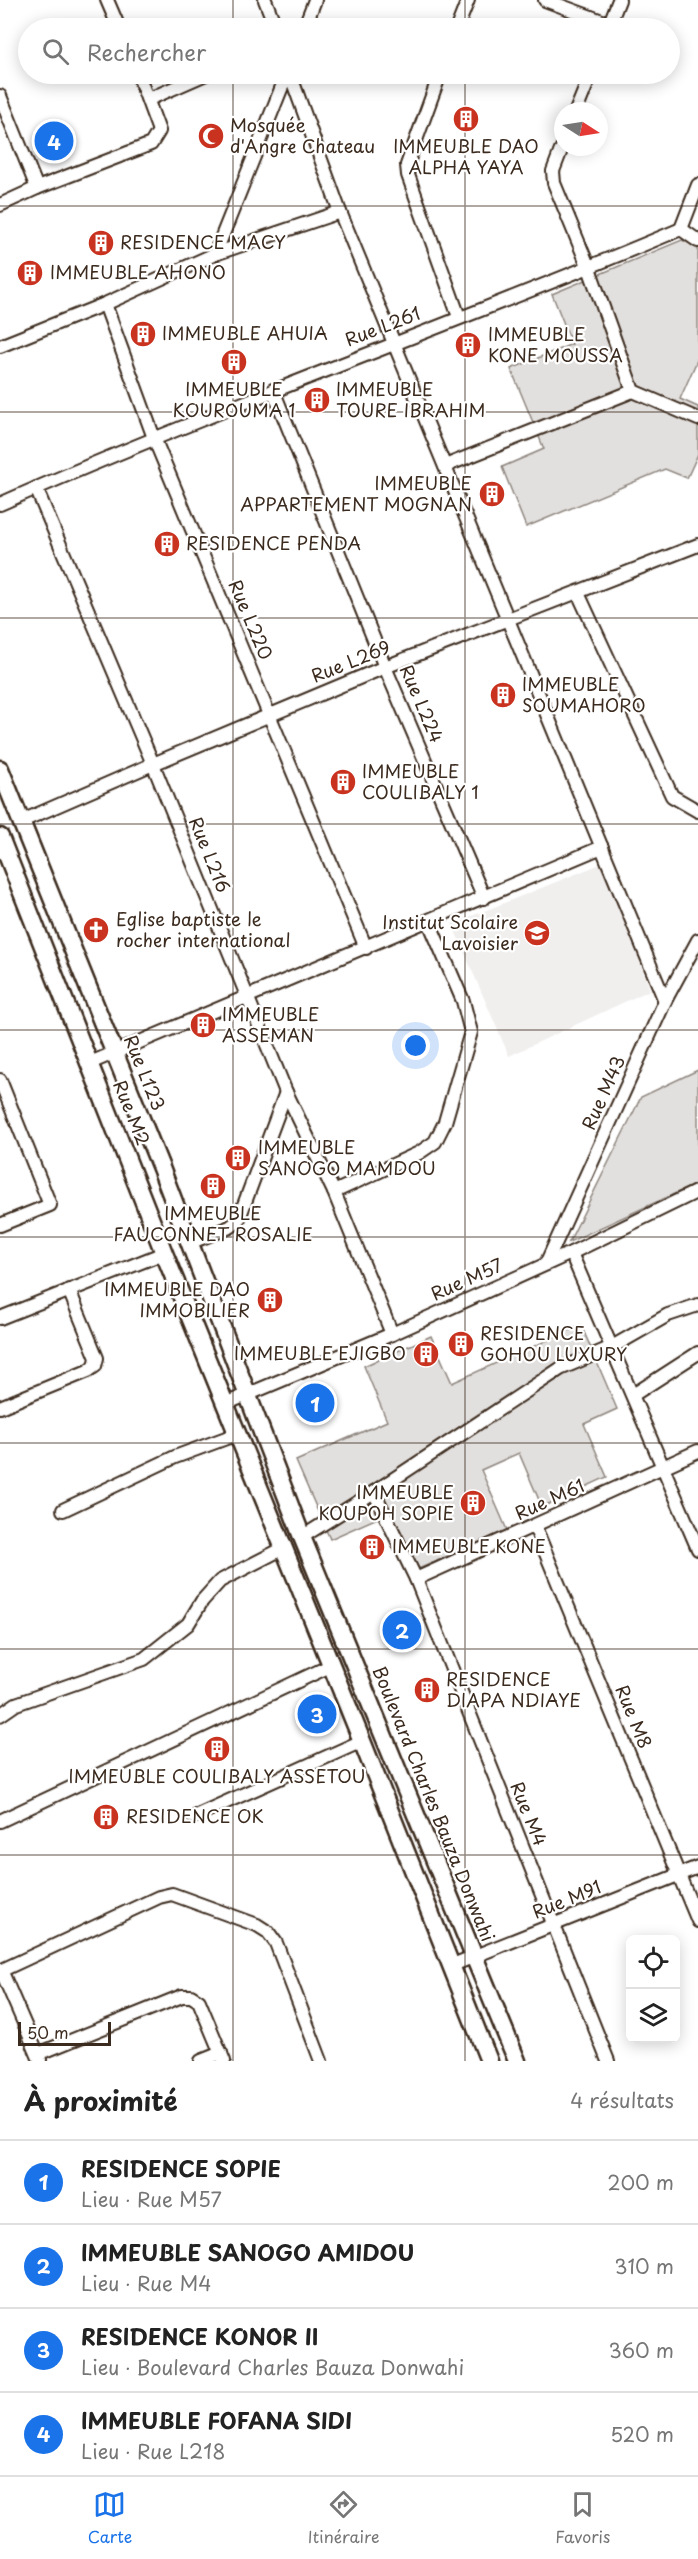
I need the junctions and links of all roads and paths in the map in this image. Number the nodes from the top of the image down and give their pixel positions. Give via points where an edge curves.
1 (107, 0) edge
2 (265, 0) edge
3 (315, 0) edge
4 (468, 0) edge
5 (545, 0) edge
6 (619, 0) edge
7 (115, 18) edge
8 (272, 18) edge
9 (308, 18) edge
10 (461, 18) edge
11 (589, 18) edge
12 (612, 18) edge
13 (142, 84) edge
14 (183, 84) edge
15 (284, 84) edge
16 (292, 84) edge
17 (436, 84) edge
18 (587, 84) edge
19 (0, 96) edge
20 (149, 99) junction
21 (580, 102) edge
22 (559, 156) edge
23 (698, 185) edge
24 (37, 188) junction
25 (0, 204) edge
26 (340, 212) junction
27 (681, 229) junction
28 (698, 241) edge
29 (215, 254) junction
30 (588, 268) junction
31 (105, 304) junction
32 (459, 317) junction
33 (1, 342) edge
34 (393, 343) junction
35 (273, 390) junction
36 (633, 391) junction
37 (698, 419) edge
38 (154, 438) junction
39 (445, 466) junction
40 (36, 488) junction
41 (0, 504) edge
42 (698, 545) edge
43 (578, 593) junction
44 (509, 619) junction
45 (385, 667) junction
46 (271, 715) junction
47 (153, 764) junction
48 (0, 769) edge
49 (698, 811) edge
50 (22, 821) junction
51 (0, 837) edge
52 (602, 848) junction
53 (484, 898) junction
54 (429, 922) junction
55 (697, 946) edge
56 (366, 948) junction
57 (246, 996) junction
58 (665, 1001) junction
59 (115, 1052) junction
60 (90, 1063) junction
61 (0, 1080) edge
62 (286, 1092) junction
63 (698, 1191) edge
64 (334, 1192) junction
65 (0, 1225) edge
66 (189, 1243) junction
67 (571, 1252) junction
68 (164, 1253) junction
69 (546, 1263) junction
70 (69, 1290) junction
71 (698, 1305) edge
72 (0, 1318) edge
73 (392, 1334) junction
74 (612, 1347) junction
75 (698, 1353) edge
76 (248, 1394) junction
77 (633, 1395) junction
78 (225, 1404) junction
79 (0, 1407) edge
80 (237, 1434) junction
81 (698, 1451) edge
82 (664, 1467) junction
83 (374, 1492) junction
84 (63, 1510) dead end
85 (535, 1527) junction
86 (302, 1537) junction
87 (282, 1549) junction
88 (698, 1549) edge
89 (416, 1580) junction
90 (330, 1666) junction
91 (0, 1715) edge
92 (362, 1741) junction
93 (193, 1817) dead end
94 (0, 1821) edge
95 (698, 1867) edge
96 (679, 1875) junction
97 (698, 1921) edge
98 (552, 1925) junction
99 (475, 1957) junction
100 (450, 1966) junction
101 (1, 1970) edge
102 (39, 2057) edge
103 (222, 2057) edge
104 (201, 2061) edge
105 (321, 2061) edge
106 (489, 2061) edge
107 (517, 2061) edge
108 (608, 2061) edge

1 - 7 street
2 - 8 street
3 - 9 street
4 - 10 street
5 - 11 street
6 - 12 street
13 - 20 street
14 - 20 street
15 - 29 street
16 - 26 street
17 - 32 street via 407,165
18 - 21 street
19 - 24 street
20 - 24 street via 159,131 150,144
22 - 30 street via 553,171 554,183
23 - 27 street
24 - 25 street
26 - 29 street
26 - 34 street
27 - 28 street
27 - 30 street, Rue L261
29 - 31 street
30 - 32 street, Rue L261
30 - 36 street
31 - 33 street
31 - 38 street, Rue L220
32 - 34 street, Rue L261
34 - 35 street, Rue L261
34 - 39 street
35 - 38 street, Rue L261
35 - 45 street, Rue L224
36 - 37 street
36 - 39 street
38 - 40 street, Rue L261
38 - 46 street, Rue L220
39 - 44 street
40 - 41 street, Rue L261
40 - 47 street, Rue L216
42 - 43 street, Rue L269
43 - 44 street, Rue L269
43 - 49 street via 672,796
44 - 45 street, Rue L269
44 - 52 street
45 - 46 street, Rue L269
45 - 53 street, Rue L224
46 - 47 street, Rue L269
46 - 56 street, Rue L220
47 - 50 street, Rue L269
47 - 57 street, Rue L216
48 - 50 main road, Rue L123
50 - 59 main road, Rue L123
51 - 60 main road, Rue M2
52 - 53 street
52 - 58 street
53 - 54 street
54 - 56 street
54 - 64 street via 463,1001 471,1032 445,1122 435,1142 419,1153
55 - 58 street, Rue M43
56 - 57 street
57 - 59 street
57 - 62 street, Rue L216
58 - 69 street, Rue M43
59 - 60 street
59 - 66 main road, Rue L123
60 - 68 main road, Rue M2
61 - 65 street via 50,1205
62 - 64 street, Rue L216
62 - 66 street via 238,1221
63 - 67 street, Rue M57
64 - 73 street, Rue L216
66 - 76 main road, Rue L123
67 - 69 street, Rue M57
67 - 74 street
68 - 70 street
68 - 78 main road, Rue M2
69 - 73 street, Rue M57
70 - 72 street
70 - 79 street via 97,1358 95,1366
71 - 74 street via 668,1315
73 - 76 street, Rue M57
74 - 77 street
74 - 83 street via 560,1370
75 - 77 street
76 - 78 street, Rue M57
76 - 86 main road, Boulevard Charles Bauza Donwahi
77 - 82 street
78 - 80 main road
80 - 84 street via 175,1457
80 - 87 main road
81 - 82 street, Rue M61
82 - 85 street, Rue M61
82 - 88 street
83 - 86 street
83 - 89 street, Rue M4
85 - 89 street, Rue M61
85 - 96 street, Rue M8
86 - 99 main road, Boulevard Charles Bauza Donwahi
87 - 90 main road
87 - 91 street via 220,1581 202,1600 188,1624 144,1659 16,1704
89 - 98 street, Rue M4
90 - 92 main road
90 - 94 street
92 - 93 street
92 - 100 main road
95 - 96 street, Rue M91
96 - 97 street, Rue M8
96 - 98 street, Rue M91
98 - 99 street, Rue M91
98 - 108 street, Rue M4
99 - 100 street, Rue M91
99 - 107 main road, Boulevard Charles Bauza Donwahi
100 - 106 main road
101 - 102 street
101 - 105 street via 172,1894 268,1932 276,1943
102 - 103 street via 182,1996 199,2001
103 - 104 street

